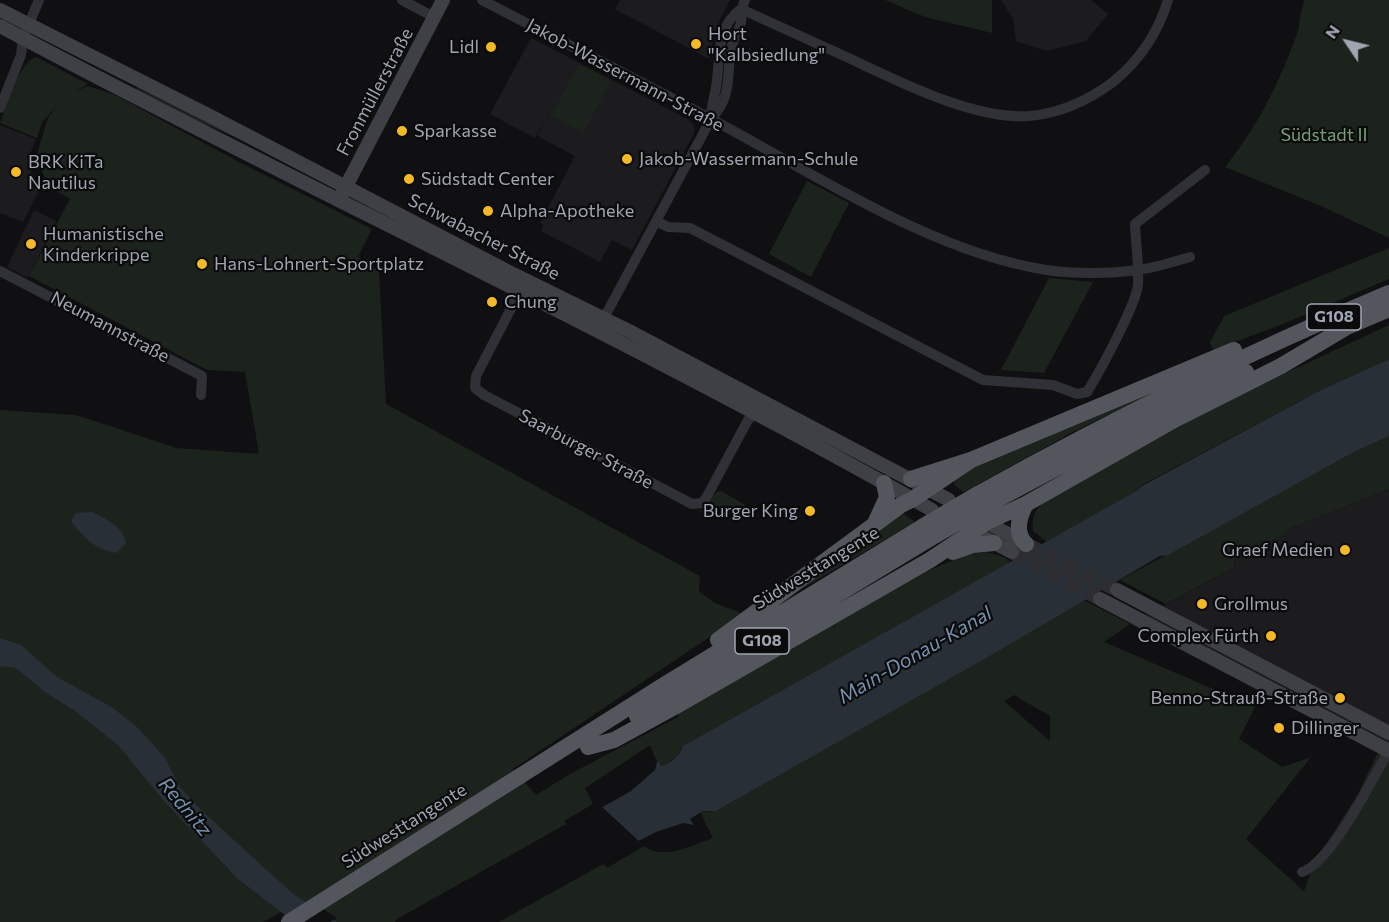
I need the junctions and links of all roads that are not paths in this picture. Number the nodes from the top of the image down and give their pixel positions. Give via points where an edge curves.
1 (39, 0) edge
2 (402, 0) edge
3 (443, 0) edge
4 (482, 0) edge
5 (1168, 0) edge
6 (743, 4) edge
7 (0, 10) edge
8 (434, 17) junction
9 (29, 24) junction
10 (0, 26) edge
11 (23, 38) junction
12 (0, 108) edge
13 (711, 119) junction
14 (1205, 170) dead end
15 (345, 187) junction
16 (338, 201) junction
17 (656, 221) junction
18 (1190, 257) dead end
19 (1137, 270) junction
20 (0, 271) edge
21 (507, 271) junction
22 (515, 289) junction
23 (1389, 294) edge
24 (1389, 309) edge
25 (604, 318) junction
26 (1345, 328) junction
27 (1278, 341) junction
28 (201, 395) dead end
29 (774, 408) junction
30 (755, 414) junction
31 (971, 460) junction
32 (911, 478) junction
33 (884, 483) junction
34 (929, 489) junction
35 (913, 499) junction
36 (949, 500) dead end
37 (1026, 504) junction
38 (932, 510) dead end
39 (874, 524) junction
40 (976, 525) junction
41 (929, 531) junction
42 (994, 543) junction
43 (1019, 548) junction
44 (930, 560) junction
45 (1117, 590) tunnel mouth
46 (1100, 599) tunnel mouth
47 (624, 710) junction
48 (1389, 733) edge
49 (588, 747) junction
50 (1389, 751) edge
51 (524, 779) junction
52 (1302, 872) dead end
53 (290, 922) edge
54 (309, 922) edge

1 - 9 street
2 - 8 street
3 - 8 main road, Fronmüllerstraße
4 - 13 street, Jakob-Wassermann-Straße
5 - 6 street via 1150,42 1126,72 1066,109 1028,116 989,113 915,87
6 - 13 street via 731,16 721,40
7 - 9 main road, Schwabacher Straße
8 - 15 main road, Fronmüllerstraße
9 - 11 street
9 - 15 main road, Schwabacher Straße
10 - 11 main road, Schwabacher Straße
11 - 12 street via 21,55
11 - 16 main road, Schwabacher Straße
13 - 17 street
13 - 19 street, Jakob-Wassermann-Straße via 896,219 974,251 1047,270
14 - 19 street via 1135,224
15 - 16 main road, Fronmüllerstraße
15 - 21 main road, Schwabacher Straße
16 - 22 main road, Schwabacher Straße
17 - 19 street via 668,227 690,228 983,380 1053,385 1077,394 1087,392 1126,317 1138,287
17 - 25 street
18 - 19 street, Jakob-Wassermann-Straße
20 - 28 street, Neumannstraße via 202,376
21 - 22 street
21 - 25 main road, Schwabacher Straße
22 - 30 main road, Schwabacher Straße
22 - 30 street, Saarburger Straße via 514,303 476,376 475,388 692,504 702,503 706,498 748,420
23 - 27 highway, Südwesttangente / G108
24 - 26 highway, Südwesttangente / G108
25 - 29 main road, Schwabacher Straße
26 - 37 highway
26 - 41 highway, Südwesttangente / G108, bridge via 1169,408 993,502
27 - 31 highway via 1224,354
27 - 41 highway, Südwesttangente / G108, bridge via 1072,442 978,494
29 - 30 street
29 - 32 main road, Schwabacher Straße
30 - 33 main road, Schwabacher Straße
31 - 32 highway
31 - 34 highway
32 - 34 main road, Schwabacher Straße
33 - 35 main road, Schwabacher Straße
33 - 39 highway via 886,497
34 - 35 highway
34 - 36 main road, Schwabacher Straße
35 - 38 main road, Schwabacher Straße
35 - 39 highway
37 - 40 highway
37 - 43 highway via 1019,526
39 - 47 highway via 660,679
40 - 42 main road
40 - 43 main road
40 - 44 highway
41 - 47 highway, Südwesttangente / G108
41 - 49 highway, Südwesttangente / G108
42 - 43 main road
42 - 44 highway via 973,545
44 - 49 highway via 614,740
45 - 48 main road
46 - 50 main road
47 - 51 highway, Südwesttangente / G108
49 - 51 highway, Südwesttangente / G108
50 - 52 street via 1341,832 1318,862
51 - 53 highway, Südwesttangente / G108
51 - 54 highway, Südwesttangente / G108

